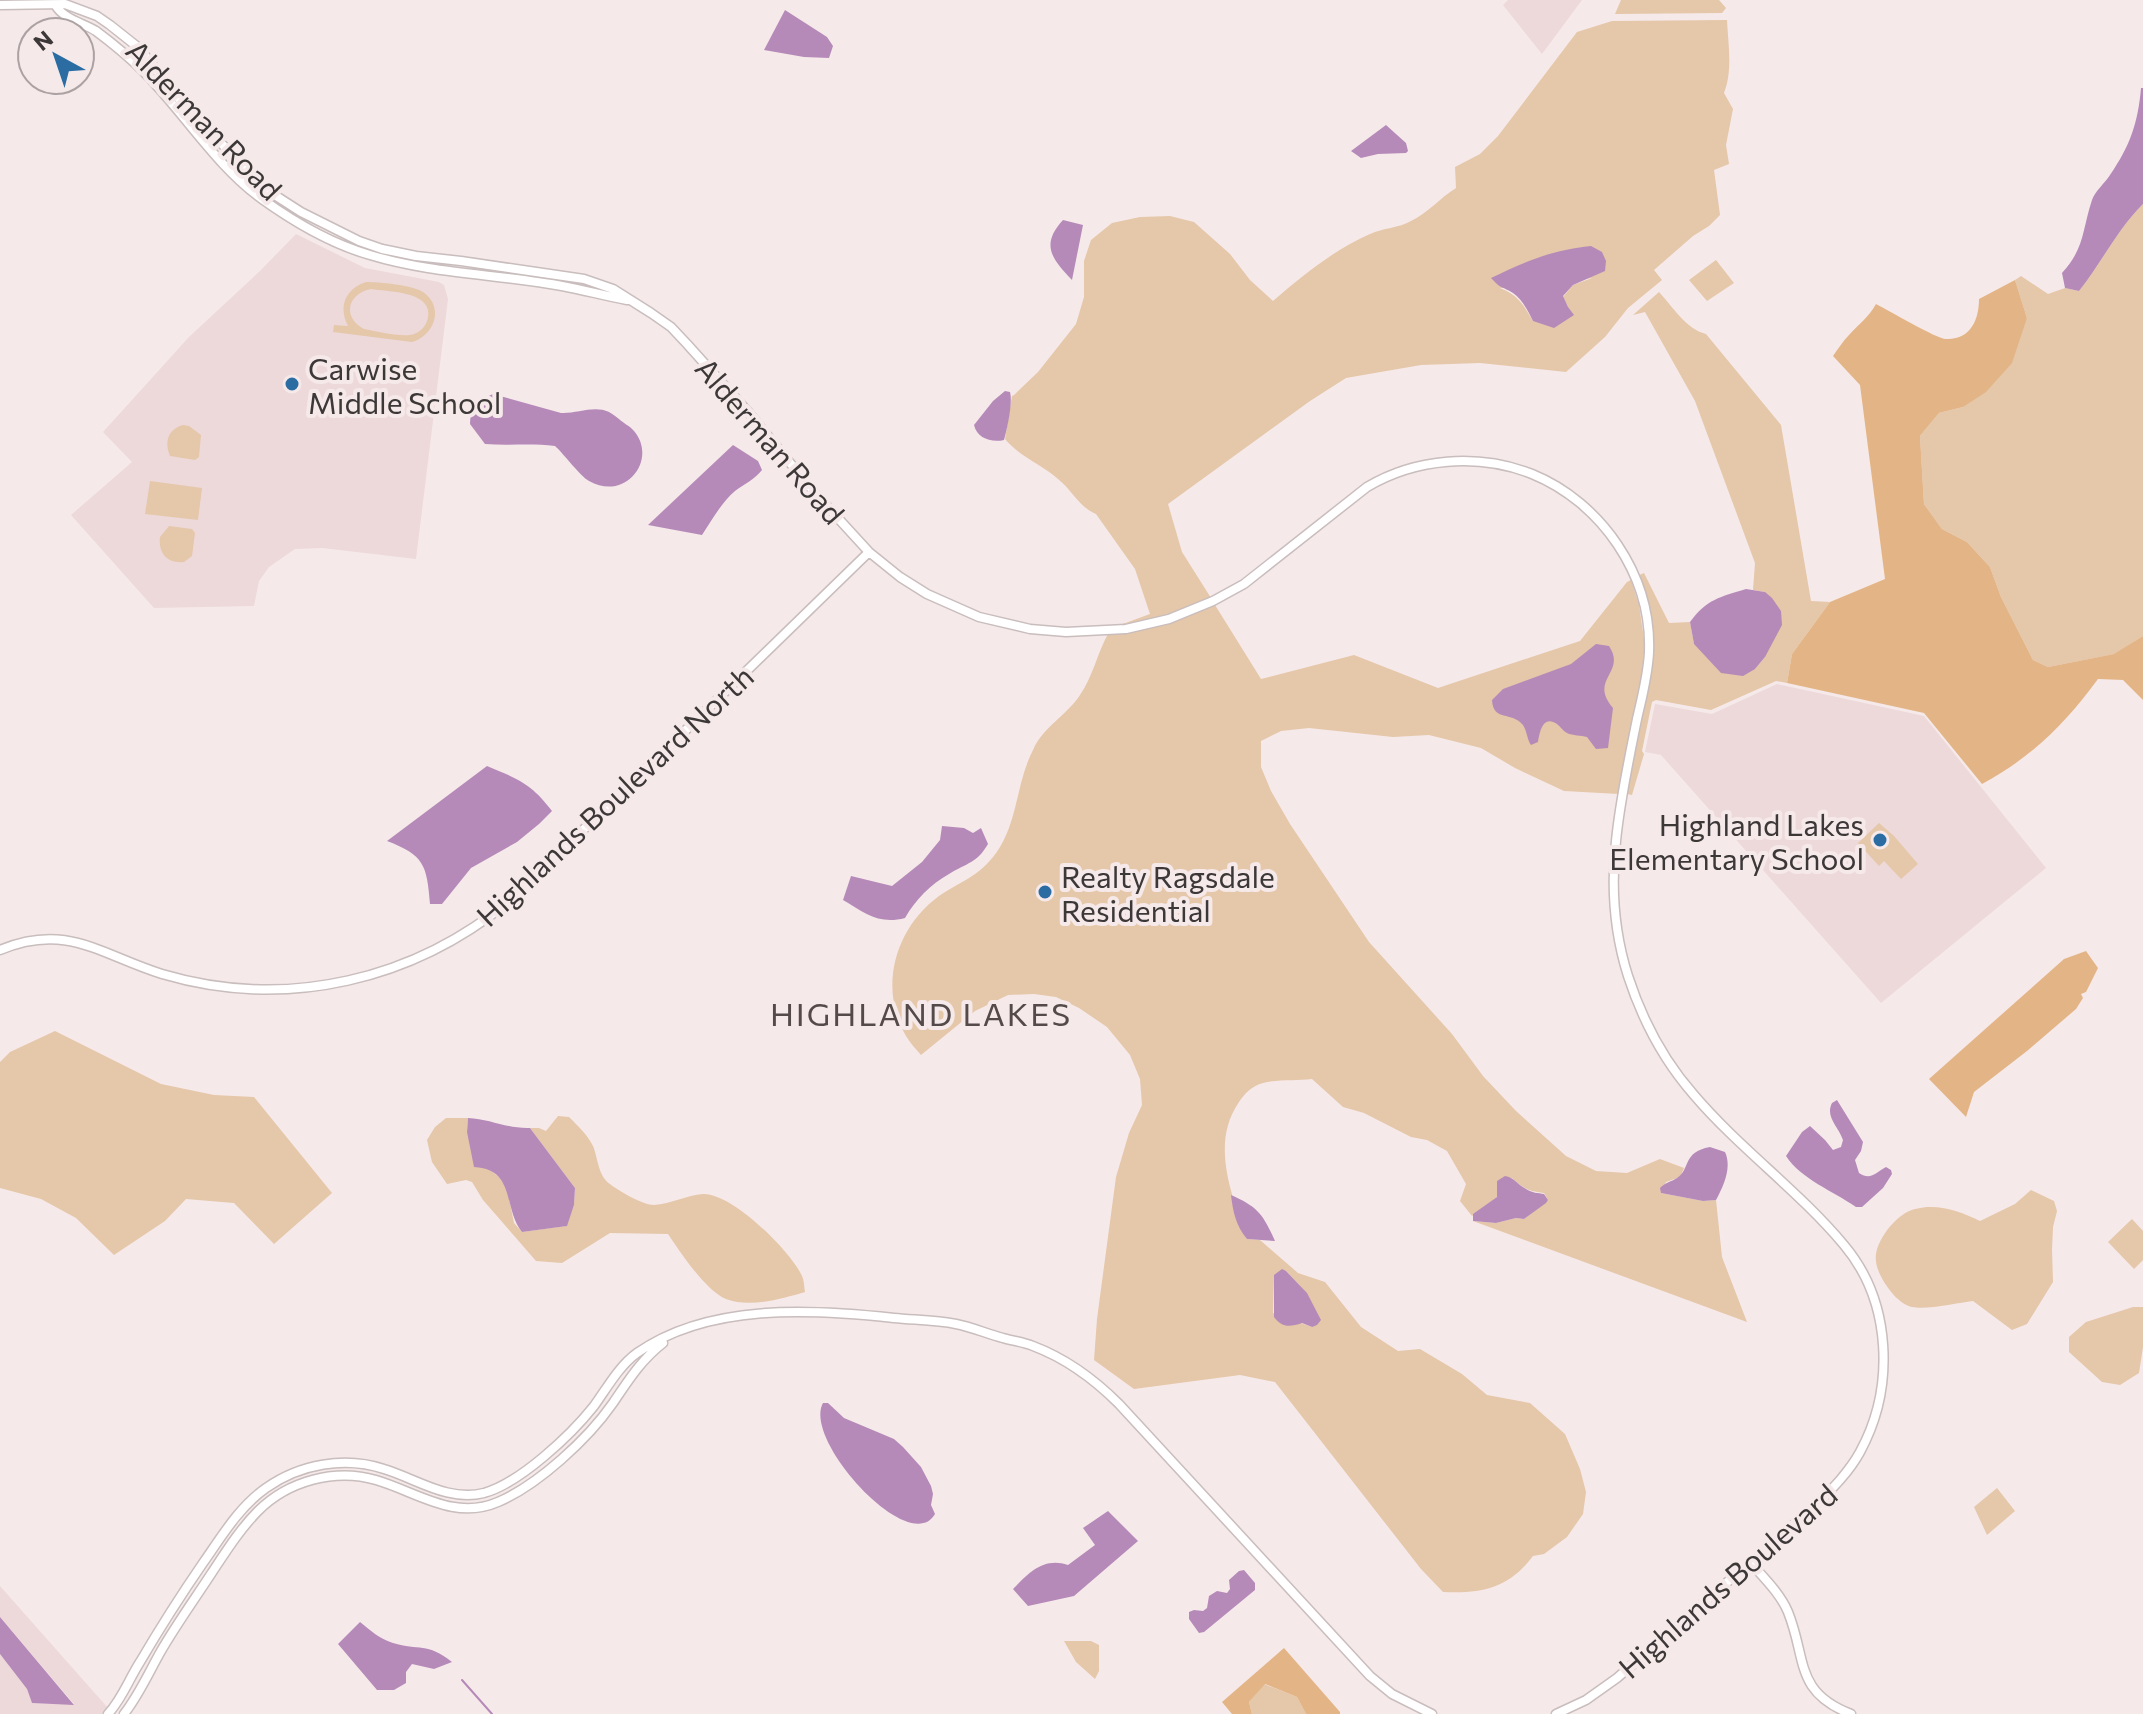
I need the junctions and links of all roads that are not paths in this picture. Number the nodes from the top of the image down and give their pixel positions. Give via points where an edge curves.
1 (0, 5) edge
2 (56, 6) junction
3 (631, 301) junction
4 (869, 552) junction
5 (0, 950) edge
6 (677, 1332) junction
7 (1750, 1562) junction
8 (108, 1714) edge
9 (124, 1714) edge
10 (1432, 1714) edge
11 (1556, 1714) edge
12 (1851, 1714) edge

1 - 2 street, Alderman Road
2 - 3 street, Alderman Road via 120,50 237,177 302,225 369,255
2 - 3 street, Alderman Road via 65,4 97,16 125,36 250,173 273,194 337,231 416,256 584,279
3 - 4 street, Alderman Road via 671,327
4 - 5 street, Highlands Boulevard North via 526,887 482,923 431,953 372,975 286,990 185,980 70,940 37,939
4 - 7 street, Highlands Boulevard via 927,594 979,617 1030,629 1094,632 1156,623 1225,595 1367,487 1421,465 1465,461 1517,469 1555,486 1599,519 1633,574 1648,638 1614,865 1615,920 1633,990 1657,1042 1692,1093 1851,1254 1873,1298 1883,1336 1882,1390 1861,1450 1826,1495
6 - 8 street via 629,1359 565,1439 490,1491 457,1495 359,1463 319,1465 268,1486 237,1515 210,1553
6 - 9 street via 635,1370 572,1450 502,1501 458,1508 352,1476 309,1481 271,1500 221,1560
6 - 10 street via 718,1319 836,1311 956,1324 1034,1346 1082,1372 1110,1395 1370,1676
7 - 11 street, Highlands Boulevard via 1607,1686
7 - 12 street via 1789,1615 1807,1679 1819,1696

